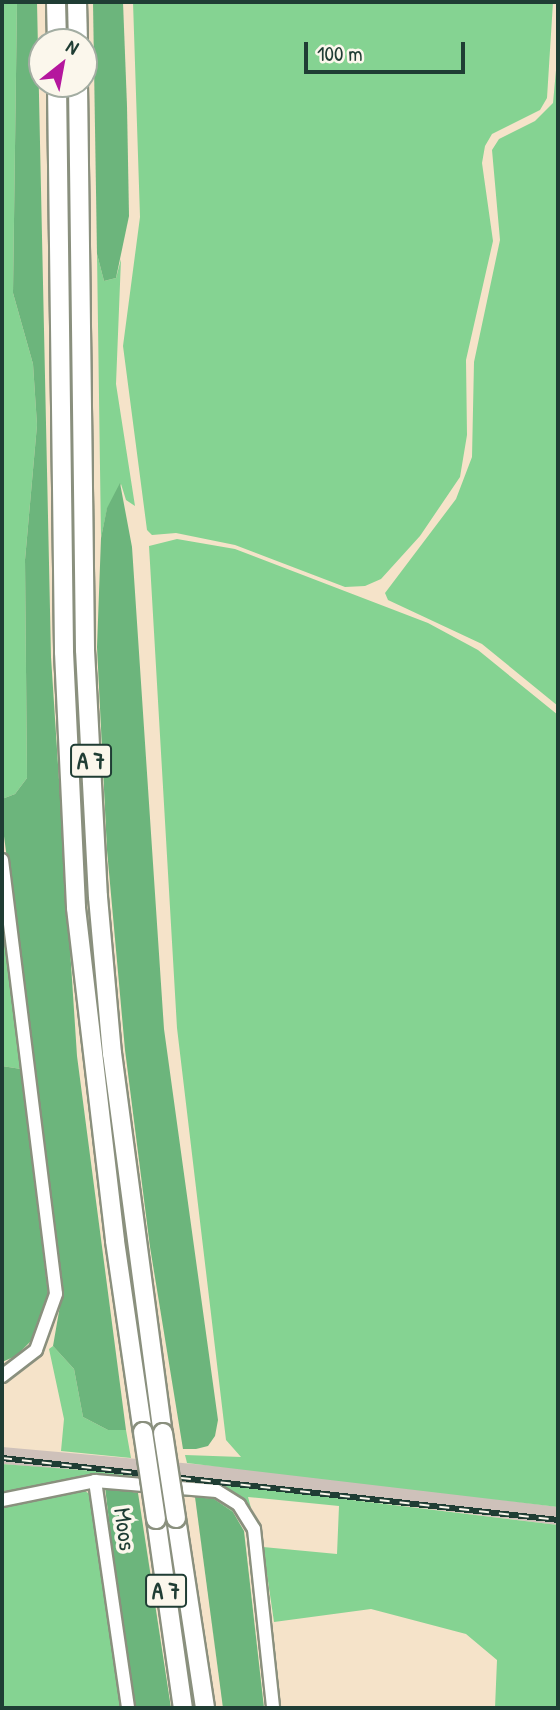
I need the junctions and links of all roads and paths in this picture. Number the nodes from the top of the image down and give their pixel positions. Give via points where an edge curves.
1 (56, 2) edge
2 (78, 2) edge
3 (57, 28) edge
4 (78, 28) edge
5 (57, 98) edge
6 (78, 98) edge
7 (2, 860) edge
8 (2, 1376) edge
9 (95, 1481) junction
10 (2, 1500) edge
11 (128, 1708) edge
12 (183, 1708) edge
13 (205, 1708) edge
14 (273, 1708) edge

1 - 3 highway
2 - 4 highway
5 - 12 highway, A 7, bridge via 64,652 76,908 103,1149
6 - 13 highway, A 7, bridge via 84,608 98,897 112,1053
7 - 8 street via 56,1294 36,1350
9 - 10 street
9 - 11 street, Moos
9 - 14 street via 217,1491 239,1505 254,1529

